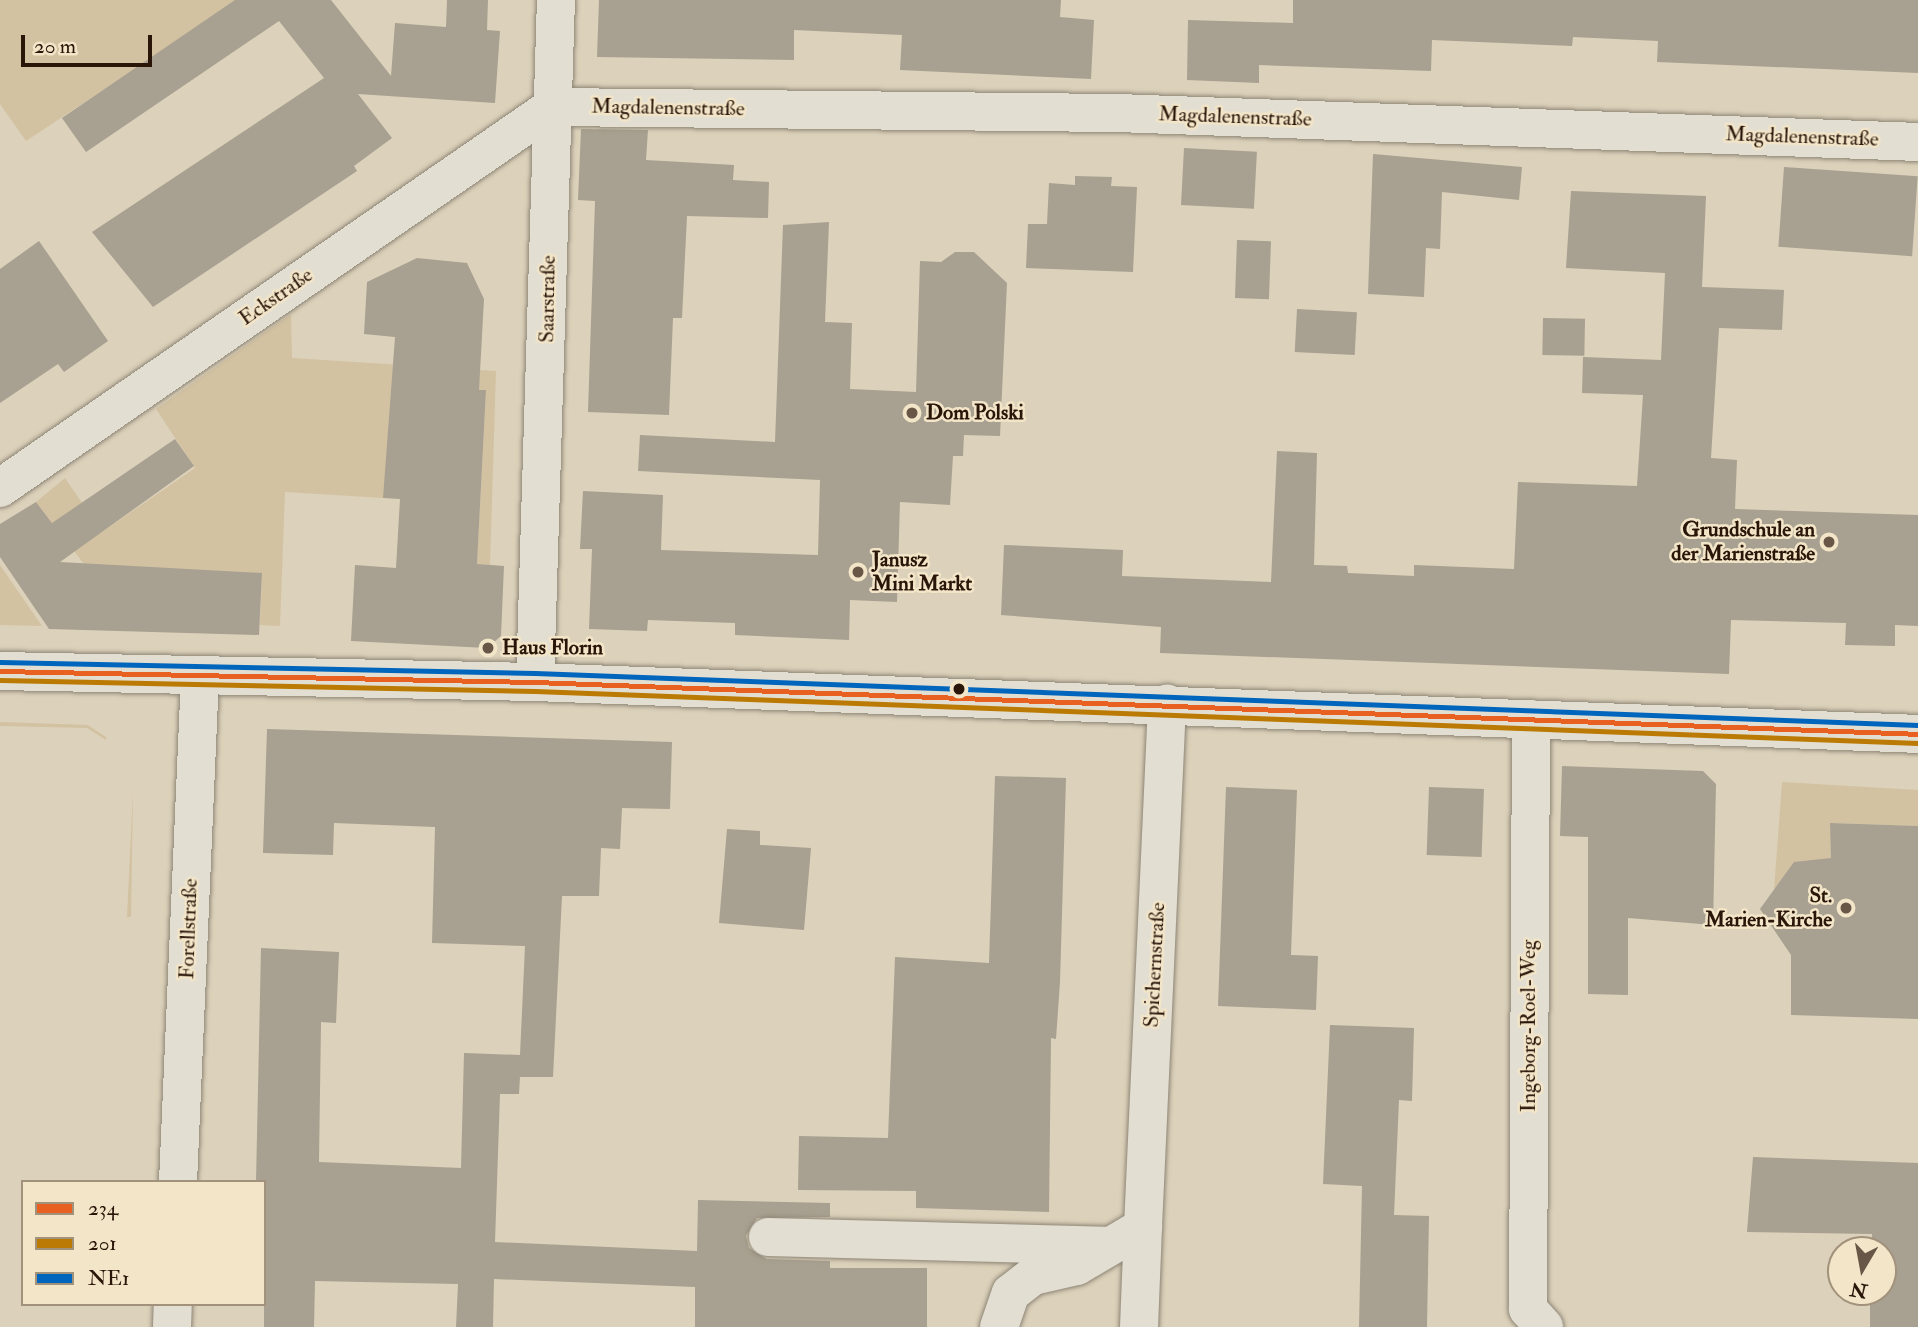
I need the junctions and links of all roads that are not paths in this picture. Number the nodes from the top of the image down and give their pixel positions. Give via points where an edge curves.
1 (556, 0) edge
2 (552, 107) junction
3 (1918, 142) edge
4 (0, 488) edge
5 (0, 671) edge
6 (200, 676) junction
7 (535, 682) junction
8 (1167, 704) junction
9 (1531, 719) junction
10 (1918, 734) edge
11 (178, 1180) edge
12 (1143, 1227) junction
13 (768, 1237) dead end
14 (1111, 1246) junction
15 (173, 1306) edge
16 (172, 1327) edge
17 (999, 1327) edge
18 (1139, 1327) edge
19 (1544, 1327) edge

1 - 2 street, Saarstraße
2 - 3 street, Magdalenenstraße via 1117,113
2 - 4 street, Eckstraße
2 - 7 street, Saarstraße
5 - 6 street
6 - 7 street
6 - 11 street, Forellstraße
7 - 8 street
8 - 9 street
8 - 12 street, Spichernstraße
9 - 10 street
9 - 19 street, Ingeborg-Roel-Weg via 1528,1309
12 - 14 street
12 - 18 street, Spichernstraße
13 - 14 street
14 - 17 street via 1077,1266 1033,1276 1011,1293
15 - 16 street

